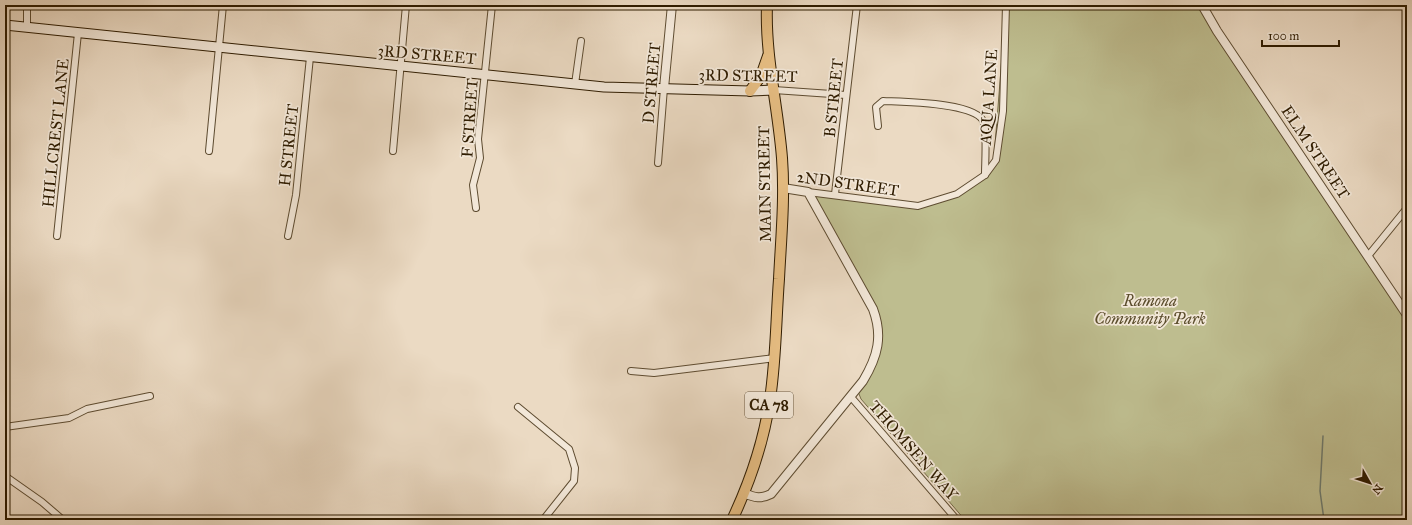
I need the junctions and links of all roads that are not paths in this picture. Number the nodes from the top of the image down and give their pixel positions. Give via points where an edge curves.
1 (27, 5) edge
2 (223, 5) edge
3 (406, 5) edge
4 (492, 5) edge
5 (672, 5) edge
6 (766, 5) edge
7 (857, 5) edge
8 (1006, 5) edge
9 (1202, 5) edge
10 (5, 25) edge
11 (27, 28) junction
12 (78, 33) junction
13 (581, 41) dead end
14 (220, 48) junction
15 (769, 55) junction
16 (310, 57) junction
17 (400, 67) junction
18 (485, 74) junction
19 (575, 84) junction
20 (664, 88) junction
21 (774, 90) junction
22 (750, 91) junction
23 (846, 95) junction
24 (878, 126) dead end
25 (209, 151) dead end
26 (393, 151) dead end
27 (658, 163) dead end
28 (985, 175) junction
29 (782, 188) junction
30 (808, 192) junction
31 (835, 194) junction
32 (909, 206) joint
33 (476, 208) dead end
34 (1407, 208) edge
35 (57, 236) dead end
36 (288, 236) dead end
37 (1368, 256) junction
38 (1407, 314) edge
39 (775, 358) junction
40 (631, 371) dead end
41 (150, 396) dead end
42 (851, 396) junction
43 (518, 407) dead end
44 (5, 427) edge
45 (5, 476) edge
46 (744, 493) junction
47 (63, 520) edge
48 (542, 520) edge
49 (732, 520) edge
50 (957, 520) edge

1 - 11 street
2 - 14 street
3 - 17 street
4 - 18 street, F STREET
5 - 20 street, D STREET
6 - 15 main road, MAIN STREET / CA 78
7 - 23 street, B STREET
8 - 28 street, AQUA LANE via 1004,111 996,160
9 - 37 street, ELM STREET
10 - 11 main road, 3RD STREET
11 - 12 main road, 3RD STREET
12 - 14 main road, 3RD STREET
12 - 35 street, HILLCREST LANE
13 - 19 street
14 - 16 main road, 3RD STREET
14 - 25 street
15 - 21 main road, MAIN STREET / CA 78
15 - 22 main road via 761,76
16 - 17 main road, 3RD STREET
16 - 36 street, H STREET via 296,195
17 - 18 main road, 3RD STREET
17 - 26 street
18 - 19 main road, 3RD STREET
18 - 33 street, F STREET via 478,139 480,158 473,185
19 - 20 main road, 3RD STREET
20 - 22 main road, 3RD STREET
20 - 27 street, D STREET
21 - 22 main road, 3RD STREET
21 - 23 street, 3RD STREET
21 - 29 main road, MAIN STREET / CA 78 via 782,160
23 - 31 street, B STREET
24 - 28 street via 876,107 883,101 932,104 973,112 979,115 984,123
28 - 32 street, AQUA LANE via 957,194 918,206
29 - 30 street, 2ND STREET
29 - 39 main road, MAIN STREET / CA 78
30 - 31 street, 2ND STREET
30 - 42 street via 873,308 878,322 878,348 872,366
31 - 32 street, 2ND STREET
34 - 37 street
37 - 38 street, ELM STREET
39 - 40 street via 654,374
39 - 46 main road, CA 78 via 770,400 760,447
41 - 44 street via 87,409 69,418
42 - 46 street via 771,494 756,498
42 - 50 street, THOMSEN WAY
43 - 48 street via 569,450 575,468 574,481
45 - 47 street
46 - 49 main road, CA 78

